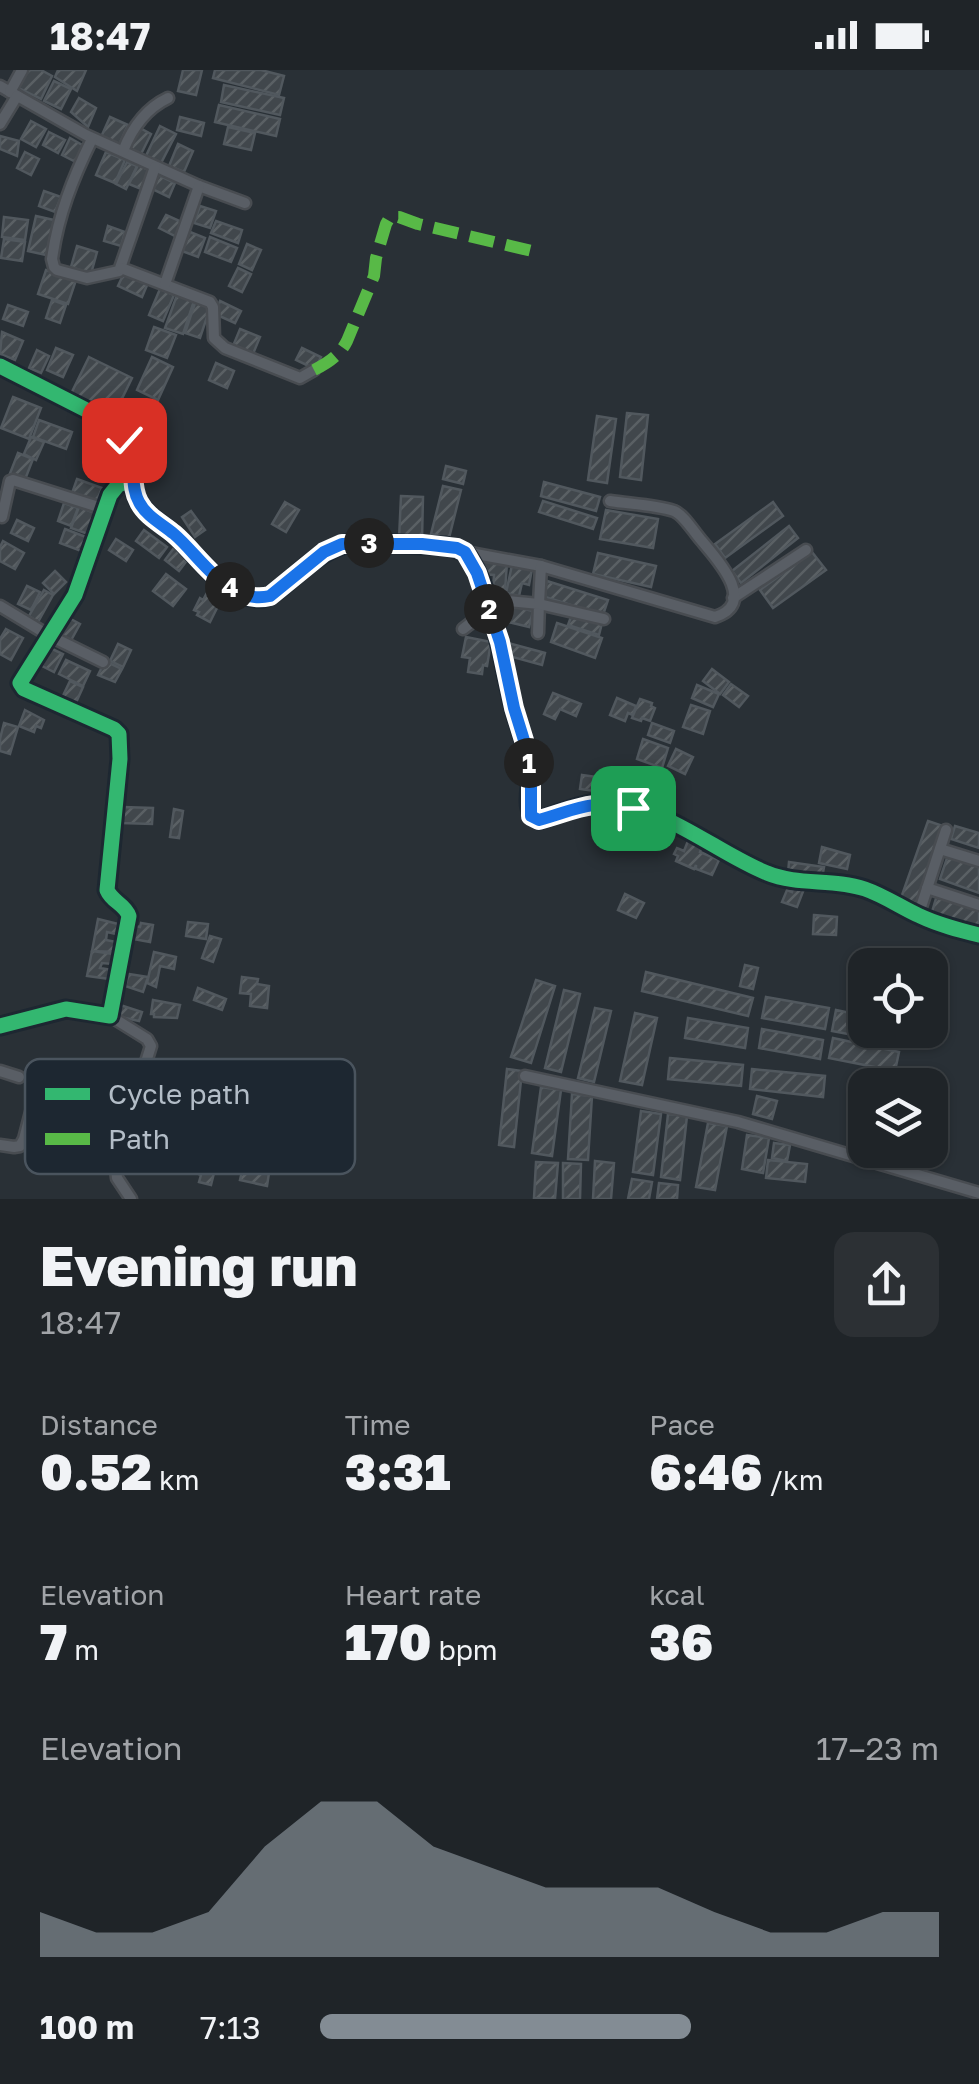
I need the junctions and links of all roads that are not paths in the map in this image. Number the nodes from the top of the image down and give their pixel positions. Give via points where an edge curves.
1 (22, 70) edge
2 (9, 91) edge
3 (168, 98) dead end
4 (0, 124) edge
5 (92, 138) junction
6 (122, 151) junction
7 (155, 167) junction
8 (199, 186) junction
9 (245, 203) dead end
10 (122, 268) junction
11 (165, 284) junction
12 (0, 366) edge
13 (314, 370) dead end
14 (133, 480) junction
15 (610, 501) dead end
16 (105, 510) junction
17 (2, 518) edge
18 (806, 550) dead end
19 (465, 552) junction
20 (540, 566) junction
21 (733, 598) junction
22 (487, 604) junction
23 (539, 604) junction
24 (0, 606) edge
25 (604, 618) dead end
26 (463, 629) dead end
27 (538, 632) dead end
28 (48, 635) junction
29 (103, 662) dead end
30 (946, 830) dead end
31 (940, 848) junction
32 (979, 860) edge
33 (927, 888) junction
34 (979, 905) edge
35 (920, 907) dead end
36 (979, 935) edge
37 (110, 1016) junction
38 (0, 1026) edge
39 (147, 1059) edge
40 (0, 1071) edge
41 (525, 1076) dead end
42 (19, 1077) dead end
43 (25, 1132) edge
44 (0, 1144) edge
45 (116, 1174) edge
46 (979, 1193) edge
47 (131, 1199) edge

1 - 2 street
2 - 4 street
2 - 5 street
3 - 6 street via 143,116
5 - 6 street
5 - 10 street via 67,192 52,263 87,278
6 - 7 street
7 - 8 street
7 - 10 street
8 - 9 street
8 - 11 street
10 - 11 street
11 - 13 street via 210,302 214,338 226,348 300,378
12 - 14 street via 109,422 124,440
14 - 16 street via 114,488
14 - 19 street via 149,515 218,579 246,595 270,596 324,552 354,542
15 - 21 street via 679,514 723,566
16 - 17 street via 13,480
16 - 28 street via 75,594
18 - 21 street
19 - 20 street
19 - 22 street
20 - 21 street via 715,616
20 - 23 street
22 - 23 street
22 - 26 street
22 - 36 street via 527,750 534,819 595,804 633,808 694,832 768,874 863,888
23 - 25 street
23 - 27 street
24 - 28 street
28 - 29 street
28 - 37 street via 20,686 119,734 107,890 128,916
30 - 31 street
31 - 32 street
31 - 33 street
33 - 34 street
33 - 35 street
37 - 38 street via 66,1009
37 - 39 street via 147,1039
40 - 42 street
41 - 46 street via 738,1122
43 - 44 street via 14,1148
45 - 47 street

